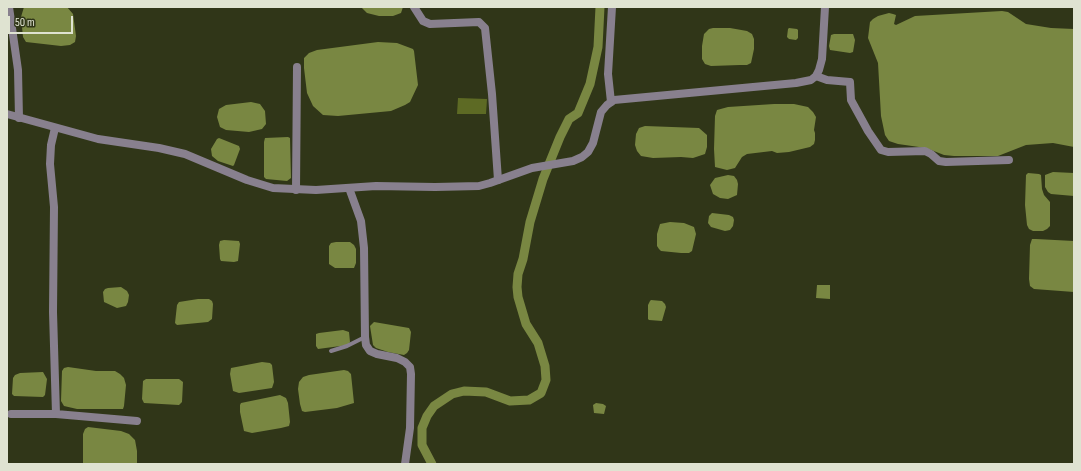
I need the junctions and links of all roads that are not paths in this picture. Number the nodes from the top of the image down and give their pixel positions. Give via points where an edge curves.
1 (9, 7) edge
2 (414, 7) edge
3 (612, 7) edge
4 (825, 7) edge
5 (296, 67) dead end
6 (816, 76) junction
7 (611, 102) junction
8 (7, 114) edge
9 (18, 118) junction
10 (55, 128) junction
11 (1009, 160) dead end
12 (498, 180) junction
13 (349, 188) junction
14 (296, 190) junction
15 (365, 337) junction
16 (331, 351) dead end
17 (11, 414) dead end
18 (56, 414) junction
19 (136, 421) dead end
20 (405, 464) edge

1 - 9 street via 18,70
2 - 12 street via 422,21 430,24 479,22 484,28
3 - 7 street via 608,74
4 - 6 street via 822,59
5 - 14 street
6 - 7 street via 811,80 796,83 627,98
6 - 11 street via 827,80 850,82 851,100 881,150 925,151 939,161 946,162
7 - 12 street via 601,112 588,152 579,159 537,167
8 - 9 street
9 - 10 street
10 - 14 street via 98,139 175,151 265,187
10 - 18 street via 50,164 54,207 53,312
12 - 13 street via 473,186
13 - 14 street
13 - 15 street via 361,221 364,248
15 - 16 lane
15 - 20 street via 370,351 397,358 410,367 410,428
17 - 18 street
18 - 19 street

